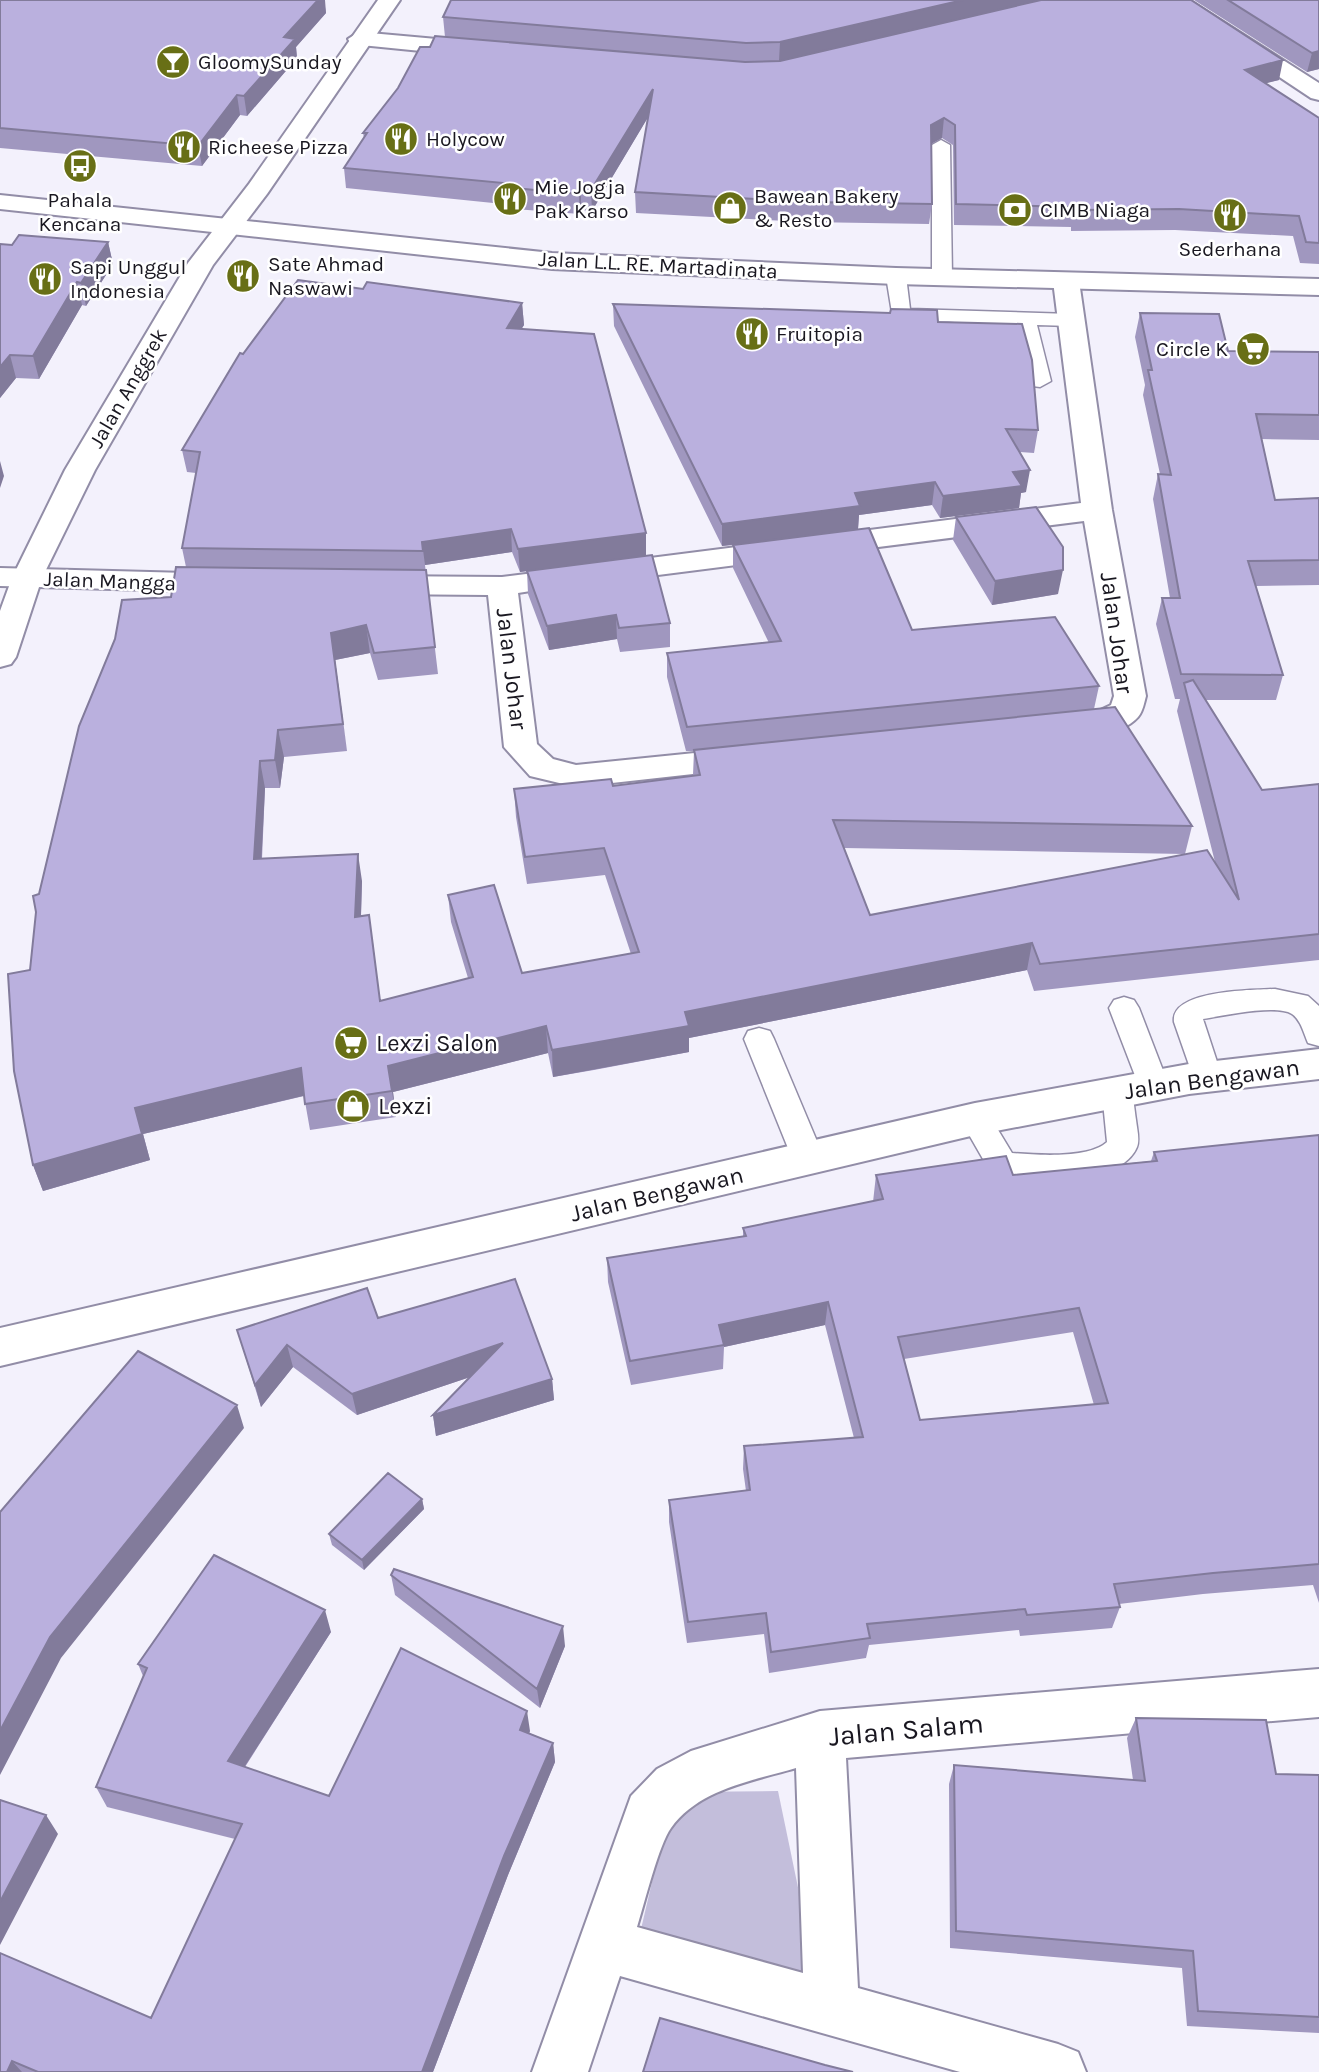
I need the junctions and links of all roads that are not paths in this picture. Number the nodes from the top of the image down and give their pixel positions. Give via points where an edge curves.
1 (389, 0) edge
2 (1174, 0) edge
3 (359, 39) junction
4 (504, 52) edge
5 (1319, 93) edge
6 (941, 145) edge
7 (0, 202) edge
8 (228, 228) junction
9 (896, 276) junction
10 (942, 277) junction
11 (1066, 281) junction
12 (1319, 287) edge
13 (1025, 319) junction
14 (1071, 320) junction
15 (1040, 381) dead end
16 (1097, 510) junction
17 (13, 578) edge
18 (255, 583) edge
19 (351, 584) edge
20 (502, 586) junction
21 (0, 657) edge
22 (1032, 730) edge
23 (770, 757) edge
24 (1124, 1008) dead end
25 (1319, 1035) edge
26 (759, 1039) dead end
27 (1319, 1064) edge
28 (1207, 1077) junction
29 (1135, 1089) junction
30 (975, 1118) junction
31 (808, 1158) junction
32 (0, 1347) edge
33 (1319, 1693) edge
34 (820, 1736) junction
35 (603, 1944) junction
36 (832, 2008) junction
37 (560, 2072) edge
38 (1058, 2072) edge

1 - 3 street, Jalan Anggrek
2 - 5 street
3 - 4 street
3 - 8 street, Jalan Anggrek
6 - 10 lane
7 - 8 street, Jalan L.L. RE. Martadinata
8 - 9 street, Jalan L.L. RE. Martadinata via 552,261
8 - 17 street, Jalan Anggrek via 201,263
9 - 10 street, Jalan L.L. RE. Martadinata
9 - 13 lane via 900,315
10 - 11 street, Jalan L.L. RE. Martadinata
11 - 12 street, Jalan L.L. RE. Martadinata
11 - 14 street, Jalan Johar
13 - 14 lane
13 - 15 lane
14 - 16 street, Jalan Johar
16 - 20 street
16 - 22 street, Jalan Johar via 1130,696 1125,711 1101,723
17 - 18 street, Jalan Mangga
17 - 21 street, Jalan Anggrek
19 - 20 street
20 - 23 street, Jalan Johar via 521,747 542,768 576,776
24 - 29 lane
25 - 28 lane via 1310,1014 1298,1004 1271,1001 1194,1009 1188,1014 1189,1022
26 - 31 lane
27 - 28 street, Jalan Bengawan
28 - 29 street, Jalan Bengawan
29 - 30 street, Jalan Bengawan
29 - 30 lane via 1123,1144 1114,1156 1095,1161 1024,1168 1002,1164
30 - 31 street, Jalan Bengawan
31 - 32 street, Jalan Bengawan
33 - 34 street, Jalan Salam
34 - 35 street, Jalan Salam via 709,1769 675,1787 649,1814
34 - 36 street
35 - 36 street
35 - 37 street, Jalan Salam
36 - 38 street

